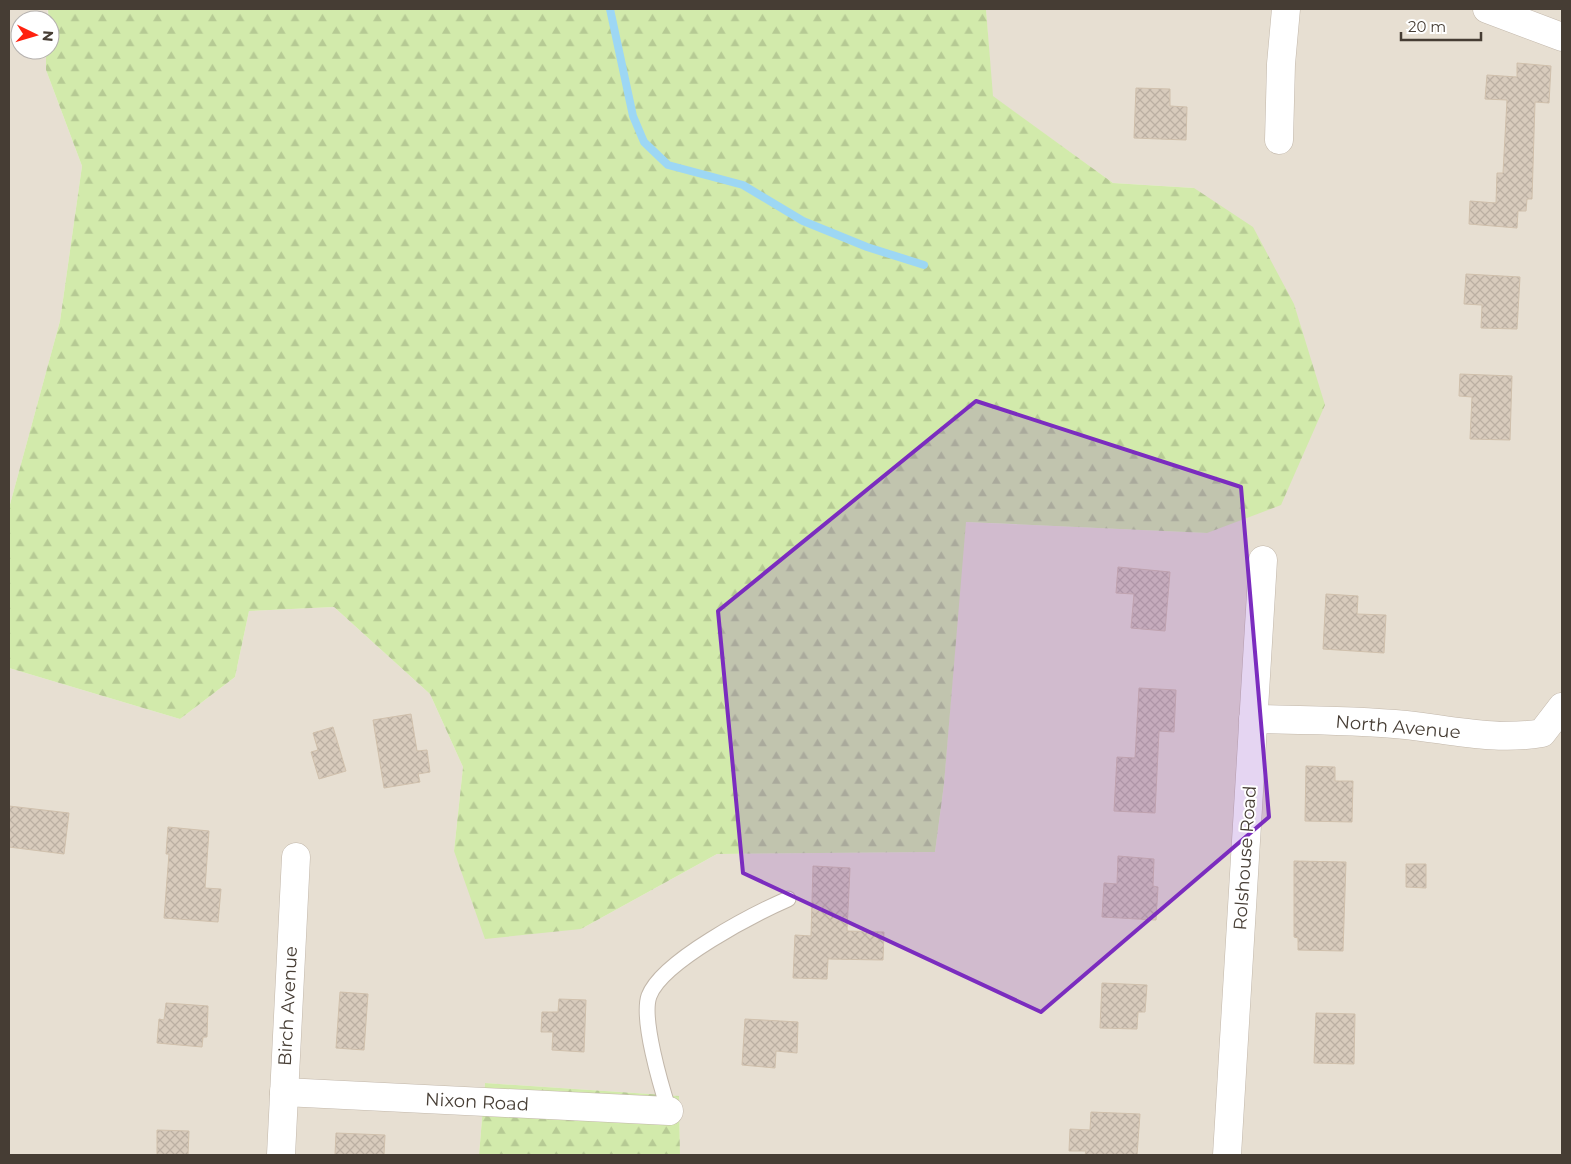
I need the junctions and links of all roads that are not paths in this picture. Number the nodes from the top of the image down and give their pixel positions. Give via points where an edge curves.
1 (1286, 9) edge
2 (1487, 9) edge
3 (1562, 37) edge
4 (1279, 140) dead end
5 (1263, 560) dead end
6 (1562, 707) edge
7 (1253, 719) junction
8 (296, 857) dead end
9 (788, 899) dead end
10 (284, 1092) junction
11 (669, 1111) joint
12 (281, 1155) edge
13 (1227, 1155) edge

1 - 4 street
2 - 3 street
5 - 7 street, Rolshouse Road
6 - 7 street, North Avenue via 1542,733 1501,736 1405,725
7 - 13 street, Rolshouse Road
8 - 10 street, Birch Avenue
9 - 11 lane via 733,927 682,960 659,981 649,996 649,1030
10 - 11 street, Nixon Road
10 - 12 street, Birch Avenue

